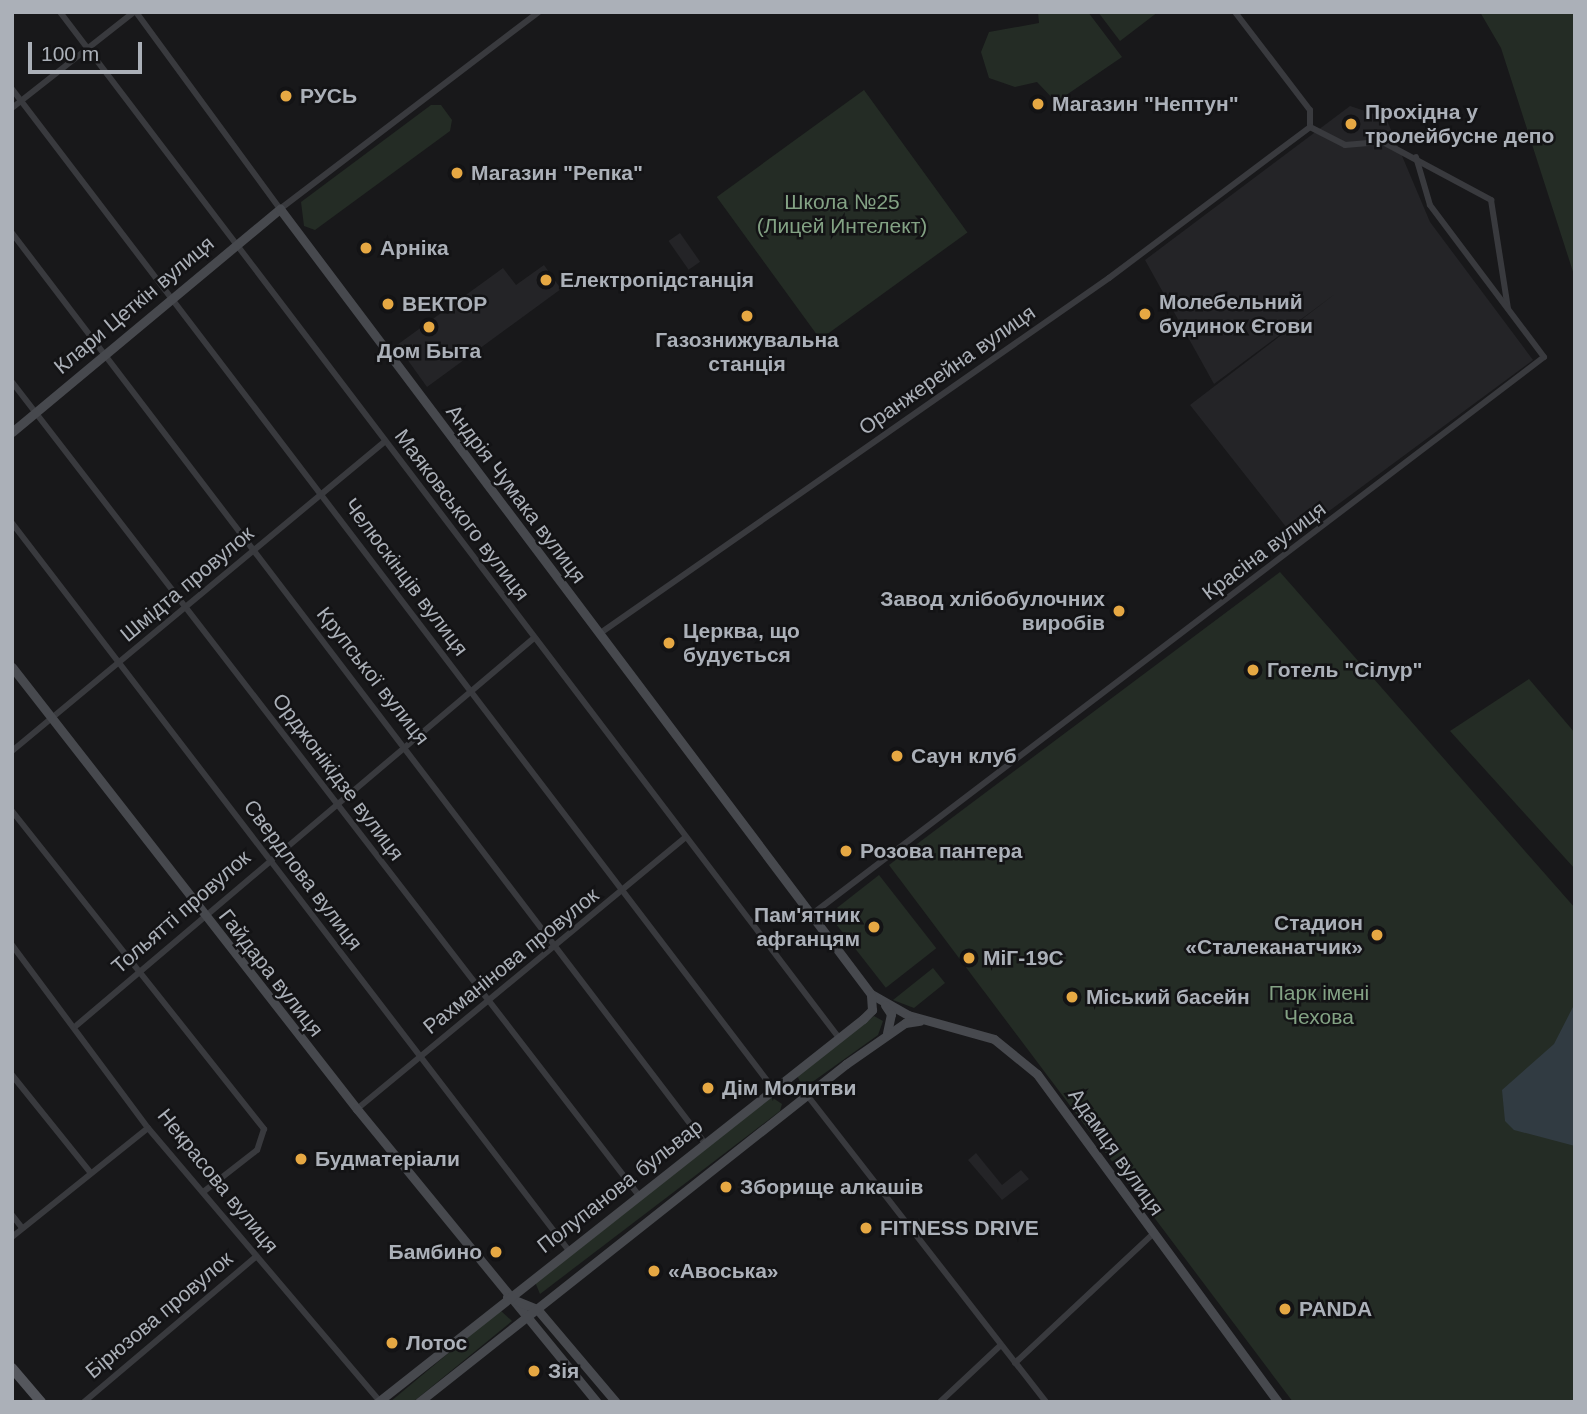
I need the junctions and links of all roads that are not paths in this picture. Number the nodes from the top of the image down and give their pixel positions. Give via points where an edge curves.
1 (61, 12) edge
2 (135, 12) edge
3 (538, 12) edge
4 (1235, 12) edge
5 (87, 47) junction
6 (12, 89) edge
7 (22, 100) junction
8 (12, 108) edge
9 (1310, 127) junction
10 (1416, 157) junction
11 (280, 208) junction
12 (12, 233) edge
13 (236, 243) junction
14 (172, 296) junction
15 (1508, 310) junction
16 (103, 352) junction
17 (12, 382) edge
18 (36, 412) junction
19 (12, 432) edge
20 (384, 442) junction
21 (322, 494) junction
22 (12, 523) edge
23 (253, 550) junction
24 (186, 606) junction
25 (599, 634) junction
26 (534, 638) junction
27 (120, 664) junction
28 (12, 667) edge
29 (471, 692) junction
30 (53, 719) junction
31 (404, 748) junction
32 (12, 751) edge
33 (338, 804) junction
34 (12, 811) edge
35 (685, 838) junction
36 (269, 859) junction
37 (623, 892) junction
38 (203, 915) junction
39 (810, 915) junction
40 (12, 944) edge
41 (556, 948) junction
42 (142, 969) junction
43 (872, 994) junction
44 (489, 1003) junction
45 (885, 1005) junction
46 (926, 1020) junction
47 (76, 1025) junction
48 (886, 1035) junction
49 (839, 1038) junction
50 (420, 1057) junction
51 (12, 1076) edge
52 (772, 1087) junction
53 (807, 1095) junction
54 (357, 1109) junction
55 (148, 1128) junction
56 (705, 1142) junction
57 (90, 1172) junction
58 (203, 1192) junction
59 (637, 1193) junction
60 (12, 1216) edge
61 (22, 1228) junction
62 (1153, 1234) junction
63 (12, 1237) edge
64 (567, 1248) junction
65 (257, 1256) junction
66 (508, 1297) junction
67 (537, 1309) junction
68 (526, 1318) junction
69 (1001, 1345) junction
70 (1015, 1363) junction
71 (12, 1368) edge
72 (41, 1402) edge
73 (84, 1402) edge
74 (379, 1402) edge
75 (419, 1402) edge
76 (597, 1402) edge
77 (615, 1402) edge
78 (940, 1402) edge
79 (1046, 1402) edge
80 (1278, 1402) edge

1 - 5 street, Маяковського вулиця
2 - 5 street
2 - 11 street, Андрія Чумака вулиця
3 - 11 street
4 - 9 street via 1310,110
5 - 7 street
5 - 13 street, Маяковського вулиця
6 - 7 street, Челюскінців вулиця
7 - 8 street
7 - 14 street, Челюскінців вулиця
9 - 10 street via 1345,145 1383,142
9 - 25 street, Оранжерейна вулиця via 1098,286
10 - 15 street, Красіна вулиця via 1430,205
10 - 15 street via 1491,200
11 - 13 street, Клари Цеткін вулиця
11 - 25 street, Андрія Чумака вулиця
12 - 16 street, Крупської вулиця
13 - 14 street, Клари Цеткін вулиця
13 - 20 street, Маяковського вулиця
14 - 16 street, Клари Цеткін вулиця
14 - 21 street, Челюскінців вулиця
15 - 39 street, Красіна вулиця via 1544,358
16 - 18 street, Клари Цеткін вулиця
16 - 23 street, Крупської вулиця
17 - 18 street, Орджонікідзе вулиця
18 - 19 street, Клари Цеткін вулиця
18 - 24 street, Орджонікідзе вулиця
20 - 21 street, Шмідта провулок
20 - 26 street, Маяковського вулиця
21 - 23 street, Шмідта провулок
21 - 29 street, Челюскінців вулиця
22 - 27 street, Свердлова вулиця
23 - 24 street, Шмідта провулок
23 - 31 street, Крупської вулиця
24 - 27 street, Шмідта провулок
24 - 33 street, Орджонікідзе вулиця
25 - 39 street, Андрія Чумака вулиця
26 - 29 street, Тольятті провулок
26 - 35 street, Маяковського вулиця
27 - 30 street, Шмідта провулок
27 - 36 street, Свердлова вулиця
28 - 30 street, Гайдара вулиця
29 - 31 street, Тольятті провулок
29 - 37 street, Челюскінців вулиця
30 - 32 street, Шмідта провулок
30 - 38 street, Гайдара вулиця
31 - 33 street, Тольятті провулок
31 - 41 street, Крупської вулиця
33 - 36 street, Тольятті провулок
33 - 44 street, Орджонікідзе вулиця
34 - 42 street
35 - 37 street, Рахманінова провулок
35 - 49 street, Маяковського вулиця
36 - 38 street, Тольятті провулок
36 - 50 street, Свердлова вулиця
37 - 41 street, Рахманінова провулок
37 - 52 street, Челюскінців вулиця
38 - 42 street, Тольятті провулок
38 - 54 street, Гайдара вулиця
39 - 43 street, Андрія Чумака вулиця
40 - 47 street, Некрасова вулиця
41 - 44 street, Рахманінова провулок
41 - 56 street, Крупської вулиця
42 - 47 street, Тольятті провулок
42 - 58 street via 264,1129 257,1150
43 - 45 street, Адамця вулиця
43 - 49 street, Полупанова бульвар via 872,1010
44 - 50 street, Рахманінова провулок
44 - 59 street, Орджонікідзе вулиця
45 - 46 street, Адамця вулиця
45 - 48 street via 891,1014
46 - 48 street
46 - 62 street, Адамця вулиця via 994,1039 1037,1073
47 - 55 street, Некрасова вулиця
48 - 53 street
49 - 52 street, Полупанова бульвар
50 - 54 street, Рахманінова провулок
50 - 64 street, Свердлова вулиця
51 - 57 street
52 - 56 street, Полупанова бульвар
53 - 67 street
53 - 69 street
54 - 66 street, Гайдара вулиця
55 - 57 street
55 - 58 street, Некрасова вулиця
56 - 59 street, Полупанова бульвар
57 - 61 street
58 - 65 street, Некрасова вулиця
59 - 64 street, Полупанова бульвар
60 - 61 street
61 - 63 street
62 - 70 street
62 - 80 street, Адамця вулиця
64 - 66 street, Полупанова бульвар
65 - 73 street, Бірюзова провулок
65 - 74 street, Некрасова вулиця
66 - 67 street
66 - 68 street, Гайдара вулиця
66 - 74 street, Полупанова бульвар
67 - 68 street
67 - 77 street
68 - 75 street
68 - 76 street, Гайдара вулиця
69 - 70 street
69 - 78 street
70 - 79 street
71 - 72 main road

